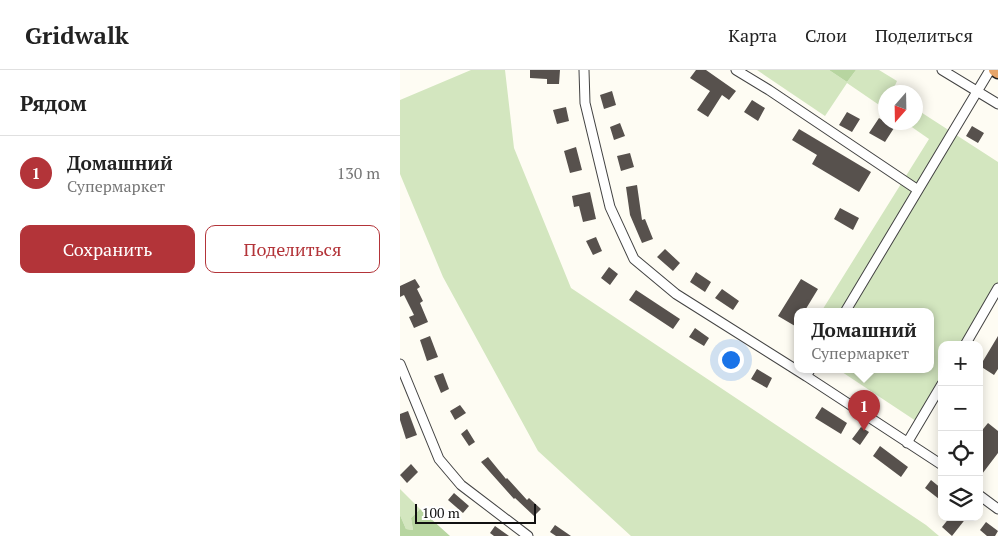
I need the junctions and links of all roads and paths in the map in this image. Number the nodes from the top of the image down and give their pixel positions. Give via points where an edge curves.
1 (584, 70) edge
2 (736, 70) edge
3 (942, 70) edge
4 (990, 70) edge
5 (978, 92) junction
6 (998, 104) edge
7 (918, 190) junction
8 (998, 288) edge
9 (847, 308) edge
10 (967, 341) edge
11 (400, 364) edge
12 (794, 365) edge
13 (808, 373) edge
14 (941, 386) edge
15 (907, 443) junction
16 (938, 463) edge
17 (983, 498) edge
18 (998, 509) edge
19 (528, 536) edge

1 - 12 street via 585,104 610,207 634,259 676,294
2 - 7 street
3 - 5 street
4 - 5 street
5 - 6 street
5 - 7 street
7 - 9 street
8 - 10 street
11 - 19 street via 439,459 461,484
13 - 15 street
14 - 15 street
15 - 16 street
17 - 18 street

